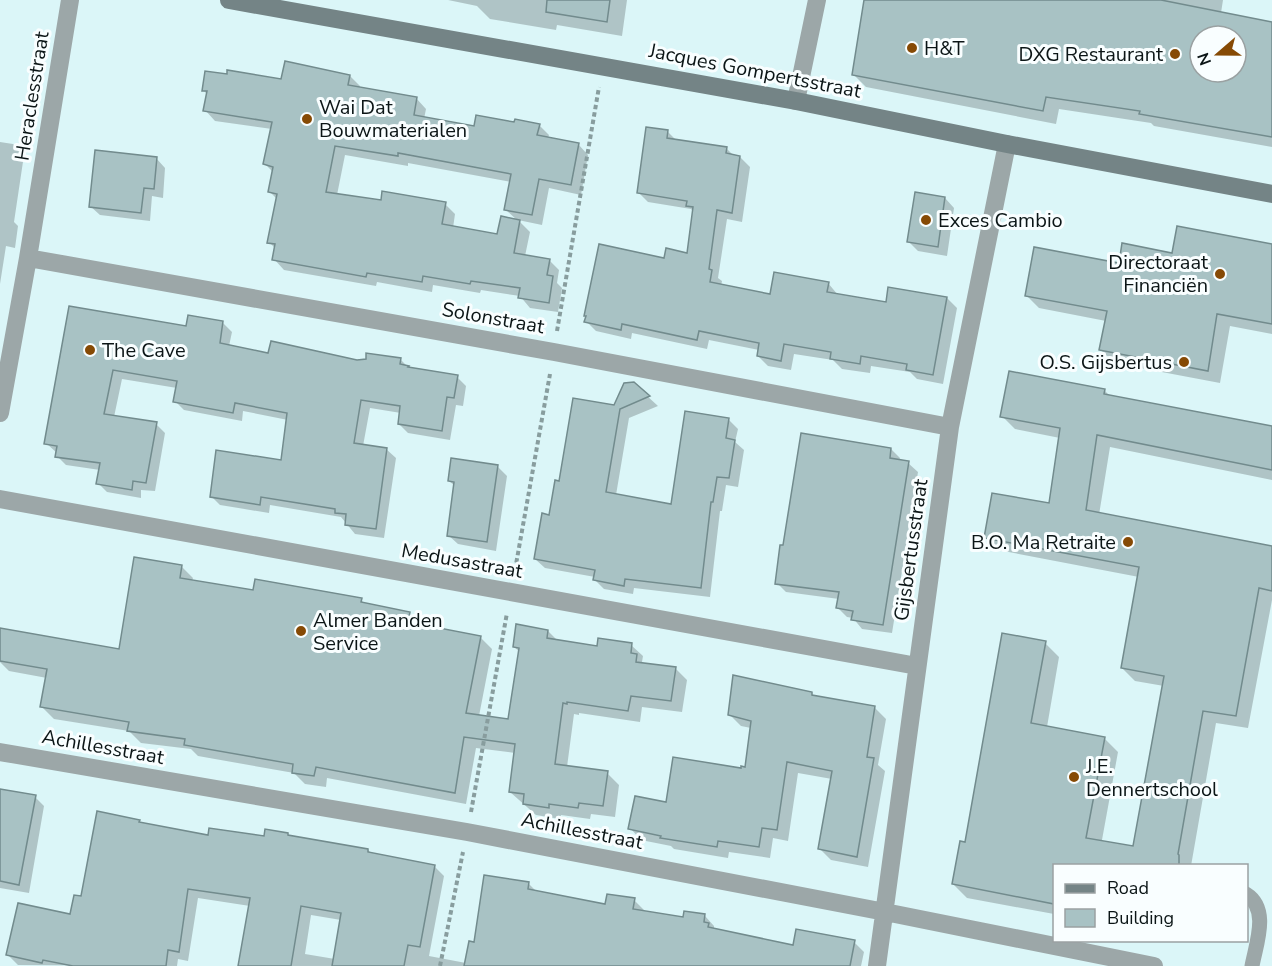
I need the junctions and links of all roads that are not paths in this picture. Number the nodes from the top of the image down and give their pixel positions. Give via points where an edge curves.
1 (70, 0) edge
2 (229, 0) edge
3 (817, 0) edge
4 (796, 101) junction
5 (1007, 144) junction
6 (1272, 194) edge
7 (28, 258) junction
8 (0, 413) edge
9 (950, 427) junction
10 (0, 499) edge
11 (917, 666) junction
12 (0, 752) edge
13 (1248, 896) edge
14 (885, 912) junction
15 (1121, 963) edge
16 (877, 966) edge
17 (1154, 966) edge
18 (1252, 966) edge

1 - 7 street, Heraclesstraat
2 - 4 street, Jacques Gompertsstraat
3 - 4 street
4 - 5 street, Jacques Gompertsstraat
5 - 6 street, Jacques Gompertsstraat
5 - 9 street, Gijsbertusstraat
7 - 8 street, Heraclesstraat
7 - 9 street, Solonstraat
9 - 11 street, Gijsbertusstraat
10 - 11 street, Medusastraat
11 - 14 street, Gijsbertusstraat
12 - 14 street, Achillesstraat via 467,832
13 - 18 lane via 1255,901 1260,923
14 - 15 street, Achillesstraat
14 - 16 street, Gijsbertusstraat
15 - 17 street, Achillesstraat

